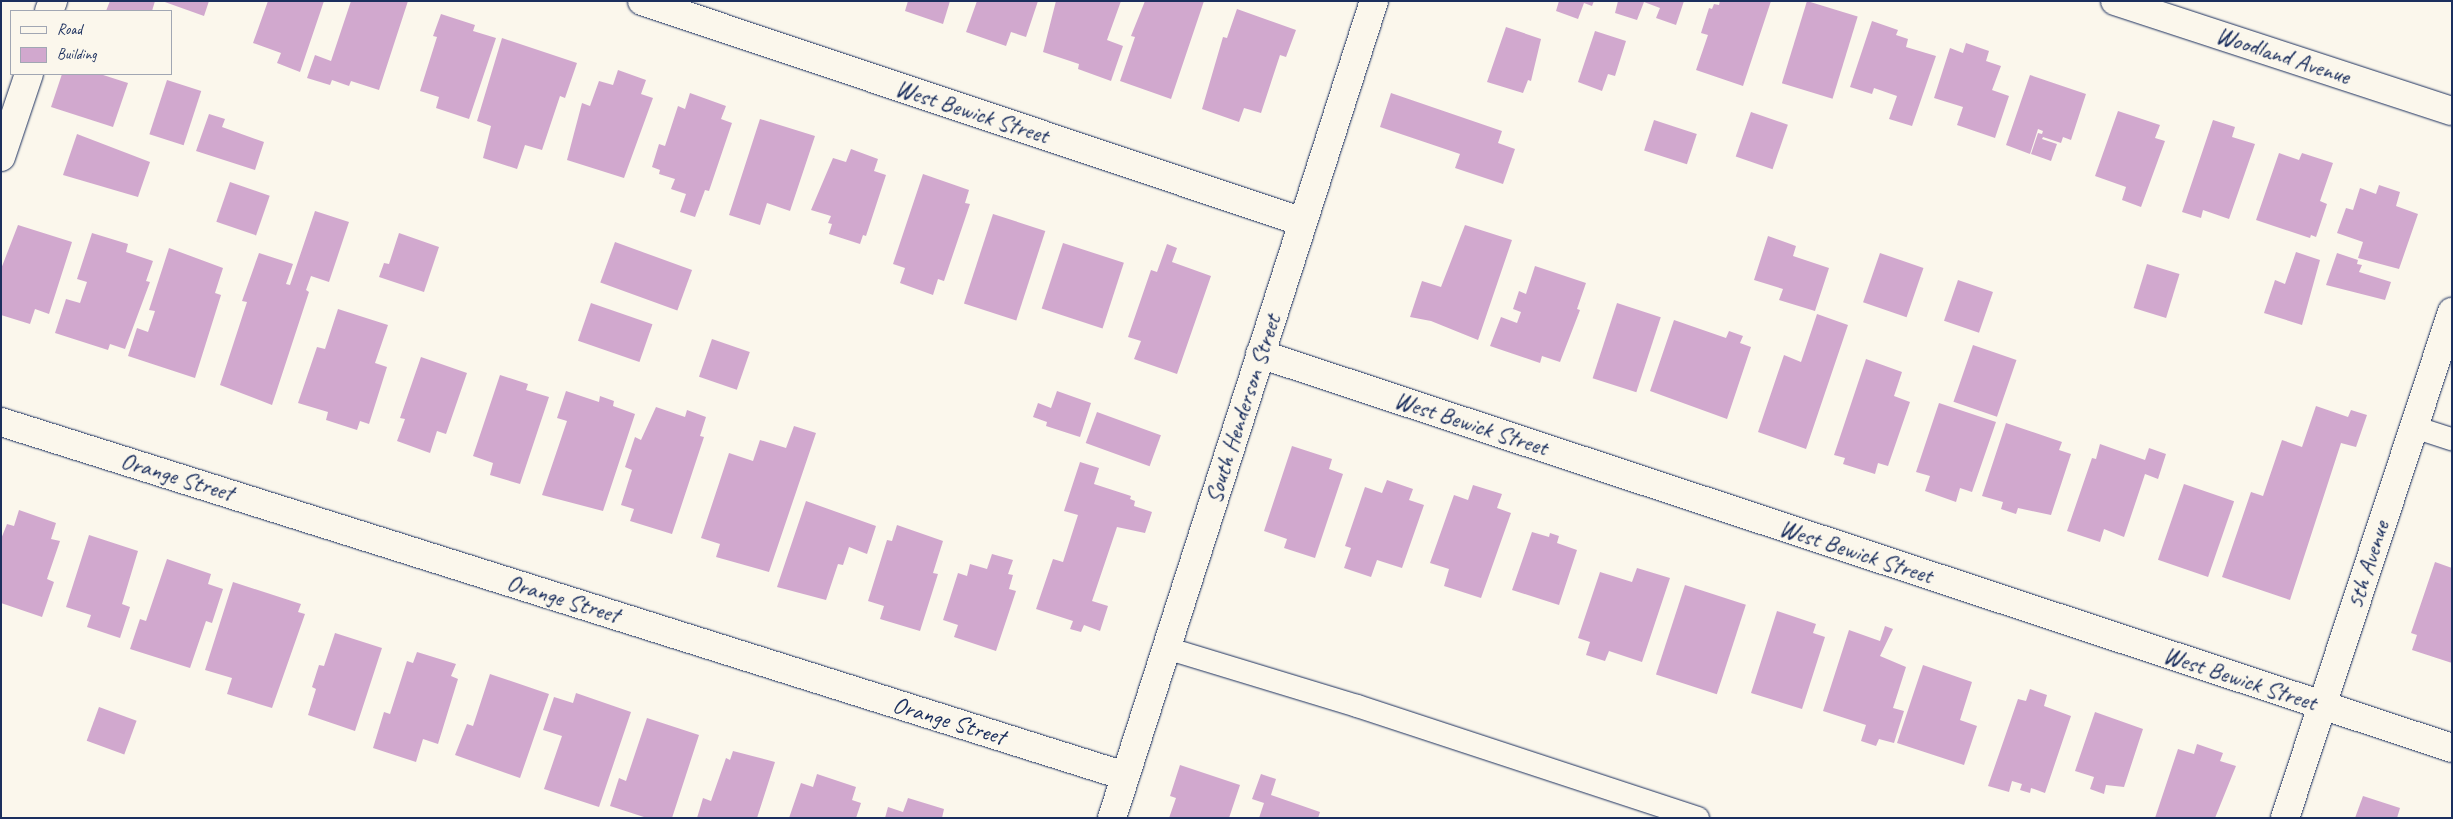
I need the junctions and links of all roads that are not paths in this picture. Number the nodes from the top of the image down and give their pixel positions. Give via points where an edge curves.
1 (642, 1) edge
2 (1374, 1) edge
3 (2115, 1) edge
4 (29, 75) edge
5 (2452, 111) edge
6 (1, 158) edge
7 (1303, 222) junction
8 (2452, 312) edge
9 (1260, 354) junction
10 (1, 422) edge
11 (2414, 427) junction
12 (2452, 439) edge
13 (1166, 648) junction
14 (2322, 706) junction
15 (2452, 748) edge
16 (1125, 776) junction
17 (1112, 818) edge
18 (1698, 818) edge
19 (2285, 818) edge

1 - 7 street, West Bewick Street
2 - 7 street, South Henderson Street
3 - 5 street, Woodland Avenue
4 - 6 street
7 - 9 street, South Henderson Street
8 - 11 street, 5th Avenue
9 - 13 street, South Henderson Street
9 - 14 street, West Bewick Street
10 - 16 street, Orange Street
11 - 12 lane
11 - 14 street, 5th Avenue
13 - 16 street, South Henderson Street
13 - 18 lane via 1357,706
14 - 15 street, West Bewick Street
14 - 19 street, 5th Avenue
16 - 17 street, South Henderson Street

